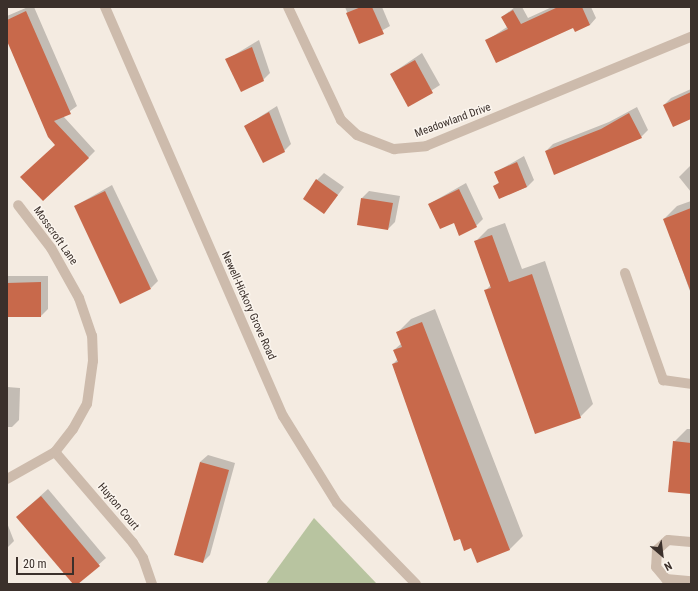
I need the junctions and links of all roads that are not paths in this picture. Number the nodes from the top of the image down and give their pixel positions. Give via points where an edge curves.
1 (105, 7) edge
2 (288, 7) edge
3 (691, 38) edge
4 (18, 205) dead end
5 (625, 273) dead end
6 (691, 384) edge
7 (55, 452) junction
8 (7, 479) edge
9 (691, 542) edge
10 (691, 581) edge
11 (152, 584) edge
12 (416, 584) edge

1 - 12 street, Newell-Hickory Grove Road via 287,424 337,503
2 - 3 street, Meadowland Drive via 341,120 357,135 394,149 426,146
4 - 7 street, Mosscroft Lane via 65,271 92,336 92,373 87,404
5 - 6 street via 663,380
7 - 8 street, Mosscroft Lane
7 - 11 street, Huyton Court via 133,543 143,558
9 - 10 street via 668,540 657,550 656,568 666,579

